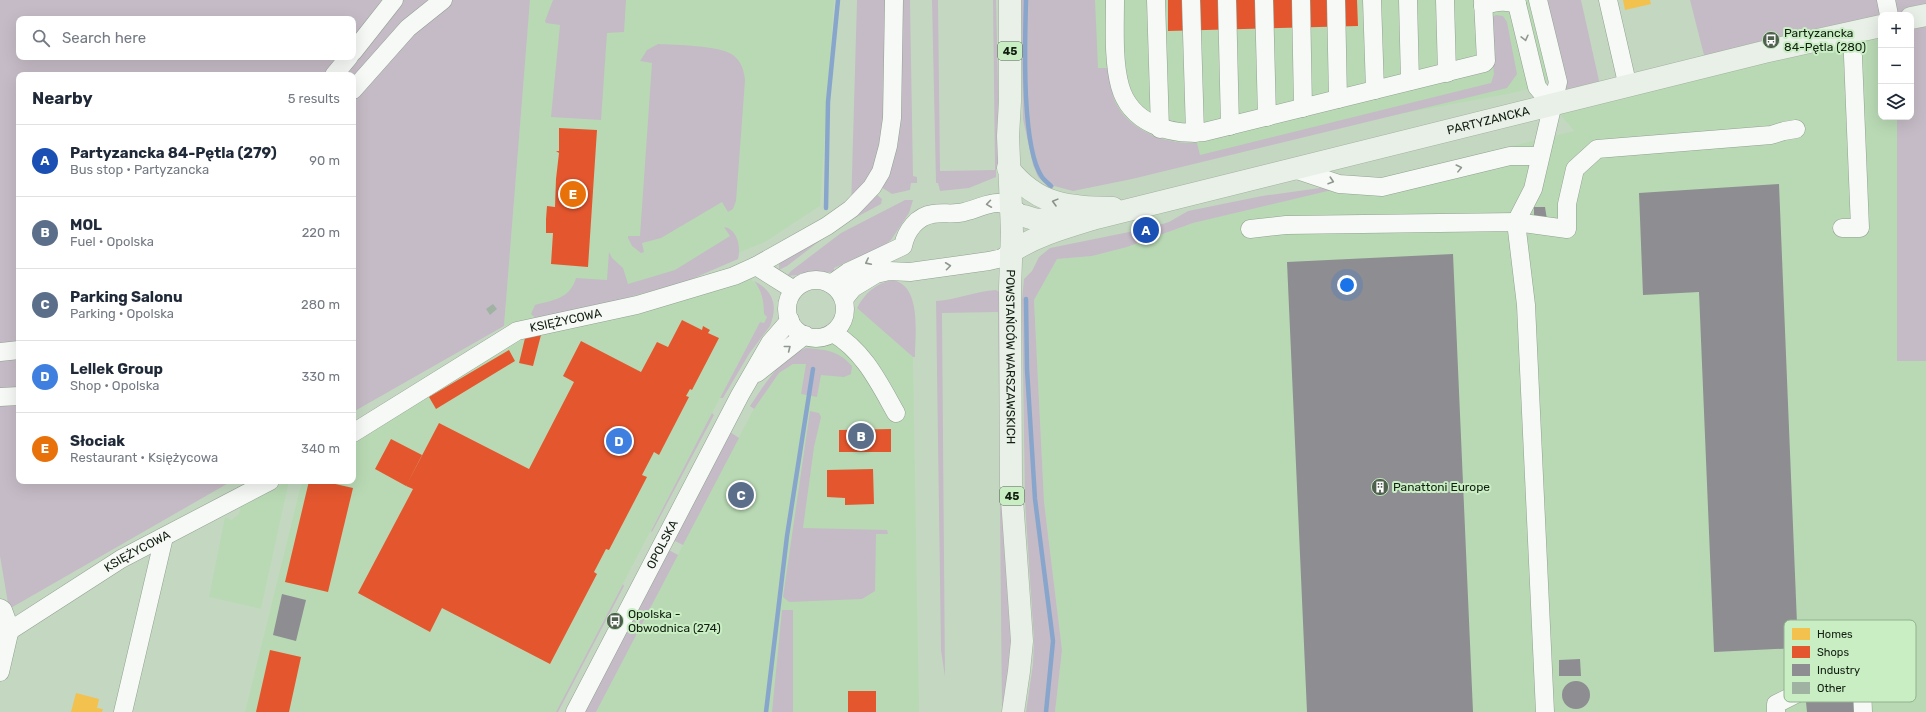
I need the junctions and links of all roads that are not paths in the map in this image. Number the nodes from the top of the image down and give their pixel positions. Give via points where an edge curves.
1 (394, 0) edge
2 (443, 0) edge
3 (894, 0) edge
4 (1010, 0) edge
5 (1114, 0) edge
6 (1156, 0) edge
7 (1190, 0) edge
8 (1227, 0) edge
9 (1264, 0) edge
10 (1301, 0) edge
11 (1336, 0) edge
12 (1372, 0) edge
13 (1408, 0) edge
14 (1445, 0) edge
15 (1538, 0) edge
16 (1608, 0) edge
17 (1886, 0) edge
18 (1517, 2) edge
19 (1483, 3) edge
20 (1888, 12) edge
21 (1926, 15) edge
22 (1914, 17) edge
23 (1878, 27) edge
24 (1852, 32) junction
25 (356, 48) edge
26 (346, 60) edge
27 (336, 72) edge
28 (1446, 73) junction
29 (1410, 81) junction
30 (356, 87) edge
31 (1628, 87) junction
32 (1375, 90) junction
33 (1338, 99) junction
34 (1553, 106) junction
35 (1303, 108) junction
36 (1267, 117) junction
37 (1230, 126) junction
38 (1160, 129) junction
39 (1796, 129) dead end
40 (1195, 133) junction
41 (1540, 156) junction
42 (1008, 168) junction
43 (1294, 169) junction
44 (1136, 209) junction
45 (1018, 212) junction
46 (1096, 218) junction
47 (1516, 222) junction
48 (1842, 228) dead end
49 (1250, 229) dead end
50 (1011, 252) junction
51 (756, 266) junction
52 (831, 284) junction
53 (794, 290) junction
54 (844, 299) junction
55 (790, 320) junction
56 (833, 333) junction
57 (804, 335) junction
58 (16, 350) edge
59 (0, 352) edge
60 (751, 378) junction
61 (16, 396) edge
62 (0, 397) edge
63 (896, 413) dead end
64 (356, 431) edge
65 (264, 484) edge
66 (164, 537) junction
67 (0, 608) edge
68 (5, 633) edge
69 (0, 672) edge
70 (1784, 700) edge
71 (1863, 702) edge
72 (123, 712) edge
73 (575, 712) edge
74 (1013, 712) edge
75 (1545, 712) edge
76 (1776, 712) edge
77 (1863, 712) edge

1 - 25 street
2 - 30 street via 408,28
3 - 51 street, KSIĘŻYCOWA via 892,118 881,172 872,187 852,209
4 - 42 main road, POWSTAŃCÓW WARSZAWSKICH / 45
5 - 38 street via 1120,88 1129,105 1151,125
6 - 38 street
7 - 40 street
8 - 37 street
9 - 36 street
10 - 35 street
11 - 33 street
12 - 32 street
13 - 29 street
14 - 28 street
15 - 34 street via 1558,82
16 - 31 street
17 - 20 street
18 - 19 street
18 -> 34 street via 1537,87
19 - 28 street via 1486,61
21 - 22 main road
23 - 24 main road, PARTYZANCKA
24 - 31 main road, PARTYZANCKA
24 - 48 street via 1860,228
26 - 27 street
28 - 29 street
29 - 32 street
31 - 34 main road, PARTYZANCKA
32 - 33 street
33 - 35 street
34 - 41 street
34 - 43 main road, PARTYZANCKA
35 - 36 street
36 - 37 street
37 - 40 street
38 - 40 street
39 - 47 street via 1771,135 1597,149 1575,169 1567,204 1567,229
43 -> 41 street via 1339,184 1382,187 1510,156
41 - 47 street via 1533,189
44 -> 42 main road via 1076,206 1045,199
42 - 45 main road, POWSTAŃCÓW WARSZAWSKICH / 45
43 - 44 main road, PARTYZANCKA
44 - 46 main road, PARTYZANCKA
45 - 46 main road, PARTYZANCKA via 1037,220
45 - 50 main road, POWSTAŃCÓW WARSZAWSKICH / 45
45 -> 52 street via 994,203 963,212 925,216 915,223 903,246 848,272
46 - 50 main road, PARTYZANCKA via 1055,231
47 - 49 street via 1286,225
47 - 75 street via 1526,305
54 -> 50 street via 853,288 876,274 989,261 1002,258
50 - 74 main road, POWSTAŃCÓW WARSZAWSKICH / 45 via 1011,485 1022,617 1022,641
51 - 53 street
51 - 64 street, KSIĘŻYCOWA via 734,276 637,305 517,331
52 - 53 street via 816,280 808,281
52 - 54 street
53 - 55 street via 788,305
54 - 56 street via 845,314
55 - 57 street
55 - 60 street, OPOLSKA via 770,343
56 - 57 street via 819,338
56 - 63 street via 852,347 869,366
60 -> 57 street, OPOLSKA
58 - 59 street
60 - 73 street, OPOLSKA
61 - 62 street
65 - 66 street, KSIĘŻYCOWA
66 - 68 street, KSIĘŻYCOWA via 121,559
66 - 72 street
67 - 68 street via 3,610
68 - 69 street
70 - 76 street via 1776,704
71 - 77 street

